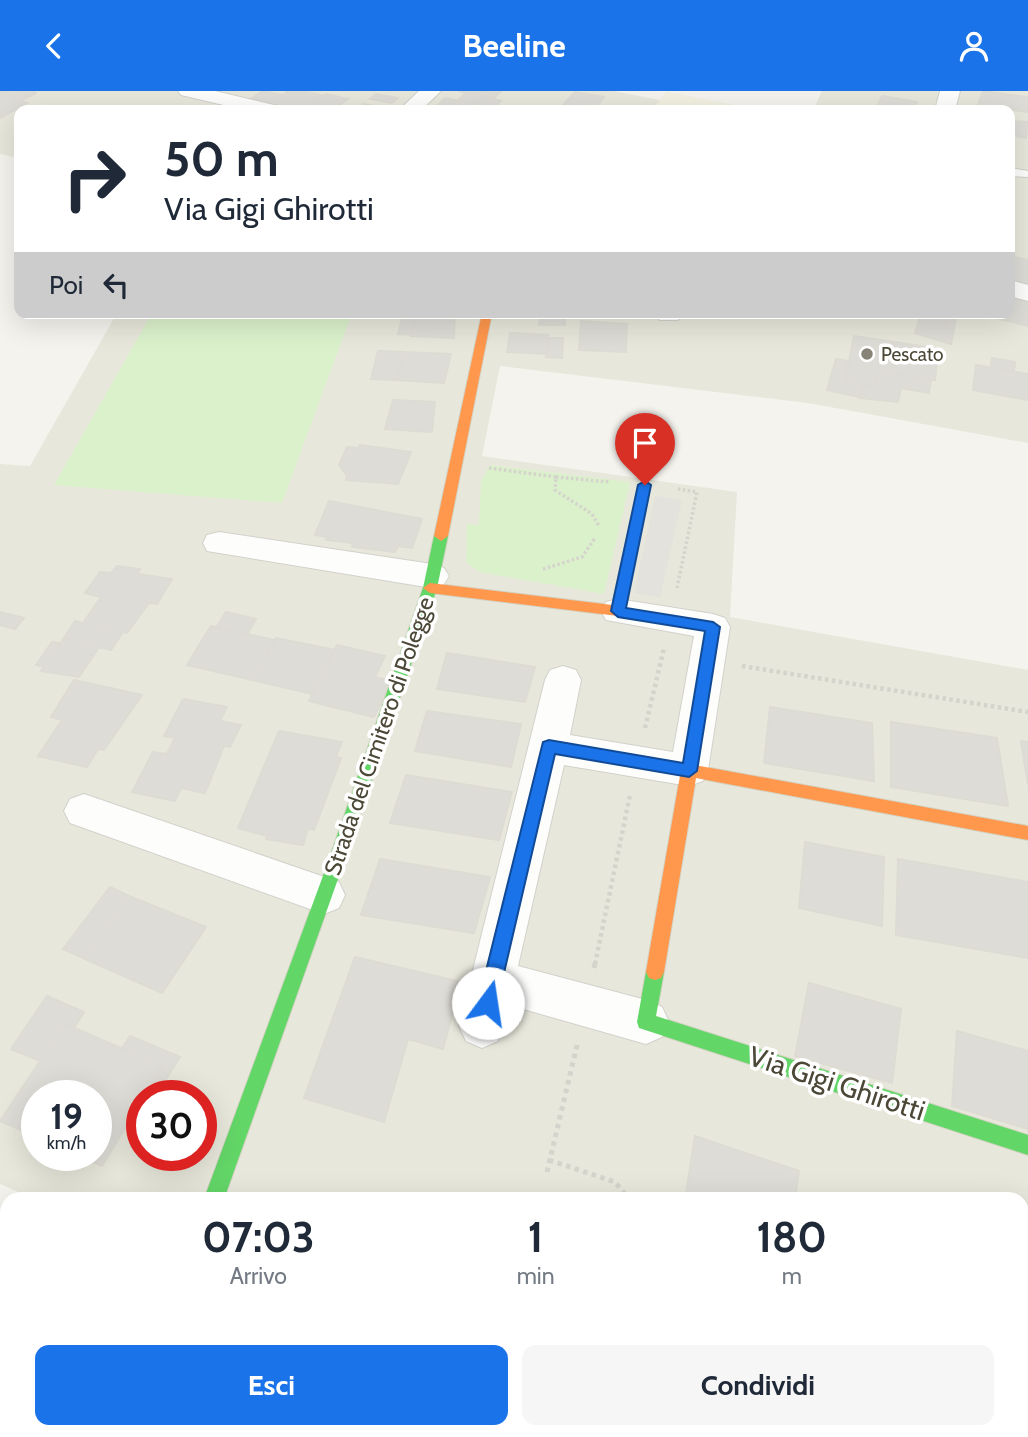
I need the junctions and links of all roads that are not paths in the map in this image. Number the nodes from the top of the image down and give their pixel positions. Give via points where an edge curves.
1 (188, 91) edge
2 (430, 91) edge
3 (228, 100) edge
4 (250, 105) edge
5 (415, 105) edge
6 (1015, 173) edge
7 (1024, 174) dead end
8 (486, 319) edge
9 (645, 485) road end
10 (219, 543) dead end
11 (431, 582) junction
12 (618, 611) junction
13 (563, 680) dead end
14 (549, 747) junction
15 (689, 771) junction
16 (84, 811) dead end
17 (1028, 833) edge
18 (324, 895) junction
19 (493, 980) junction
20 (646, 1022) junction
21 (482, 1025) dead end
22 (1028, 1145) edge
23 (217, 1192) edge

1 - 3 street
2 - 5 street
3 - 4 street
6 - 7 lane
8 - 11 street, Strada del Cimitero di Polegge
9 - 12 street
10 - 11 street, Strada del Cimitero di Polegge
11 - 12 street
11 - 18 street, Strada del Cimitero di Polegge
12 - 15 street via 713,627
13 - 14 street
14 - 15 street
14 - 19 street
15 - 17 street
15 - 20 street
16 - 18 street, Strada del Cimitero di Polegge
18 - 23 street, Strada del Cimitero di Polegge
19 - 20 street, Via Gigi Ghirotti
19 - 21 street
20 - 22 street, Via Gigi Ghirotti

